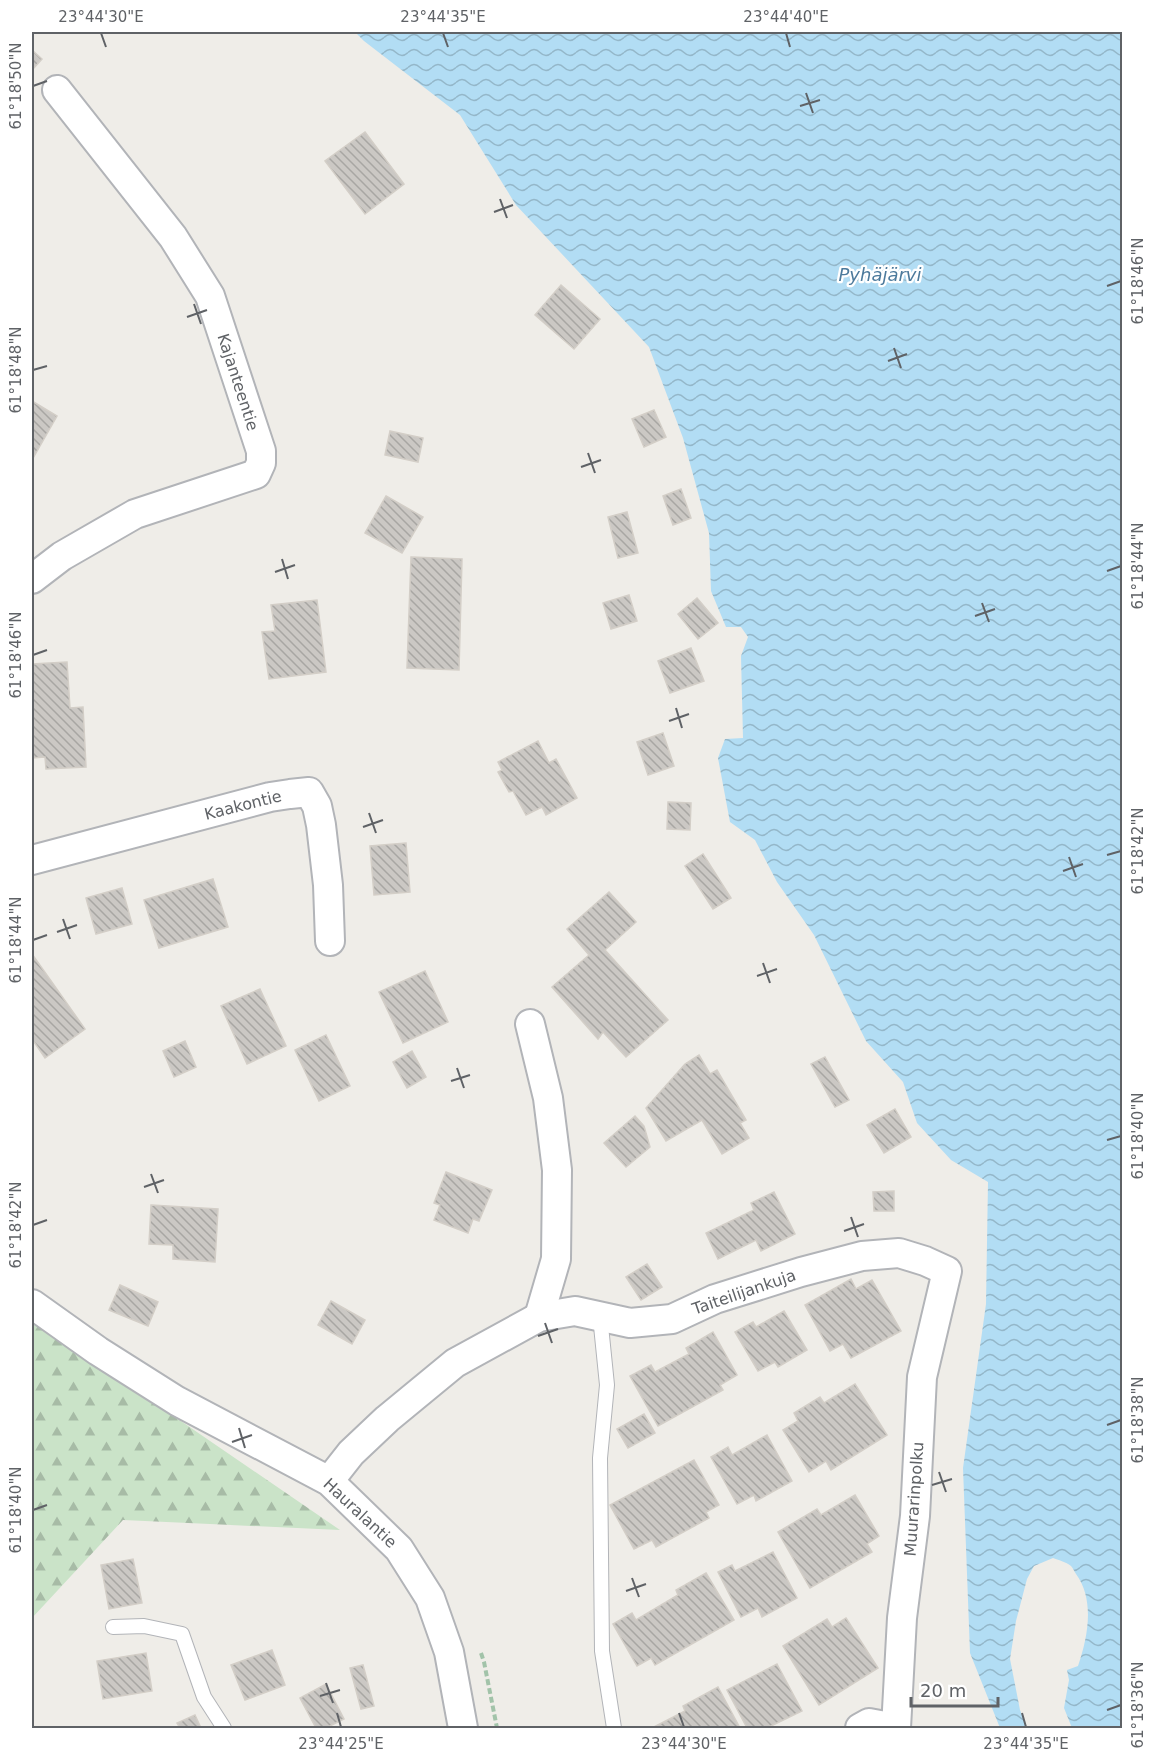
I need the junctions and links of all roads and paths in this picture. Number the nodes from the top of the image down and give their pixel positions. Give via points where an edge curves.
1 (57, 90) dead end
2 (32, 579) edge
3 (32, 860) edge
4 (330, 941) dead end
5 (530, 1024) dead end
6 (947, 1271) joint
7 (32, 1304) edge
8 (539, 1317) junction
9 (600, 1317) junction
10 (329, 1481) junction
11 (113, 1627) dead end
12 (224, 1728) edge
13 (463, 1728) edge
14 (614, 1728) edge
15 (860, 1728) edge
16 (896, 1728) edge

1 - 2 street, Kajanteentie via 173,237 210,296 261,451 261,463 256,474 135,514 62,556
3 - 4 street, Kaakontie via 270,797 309,792 321,825
5 - 8 street via 548,1098 557,1170 556,1259
6 - 9 street, Taiteilijankuja via 899,1254 862,1256 715,1299 672,1318 630,1323
6 - 16 street, Muurarinpolku via 922,1377 915,1516 902,1618
7 - 10 street, Hauralantie via 177,1401
8 - 9 street, Taiteilijankuja via 575,1311
8 - 10 street, Taiteilijankuja via 455,1363 351,1453
9 - 14 lane via 607,1385 600,1458 602,1651
10 - 13 street, Hauralantie via 399,1549 430,1598 449,1652
11 - 12 lane via 144,1626 182,1634 204,1697
15 - 16 street via 869,1723

